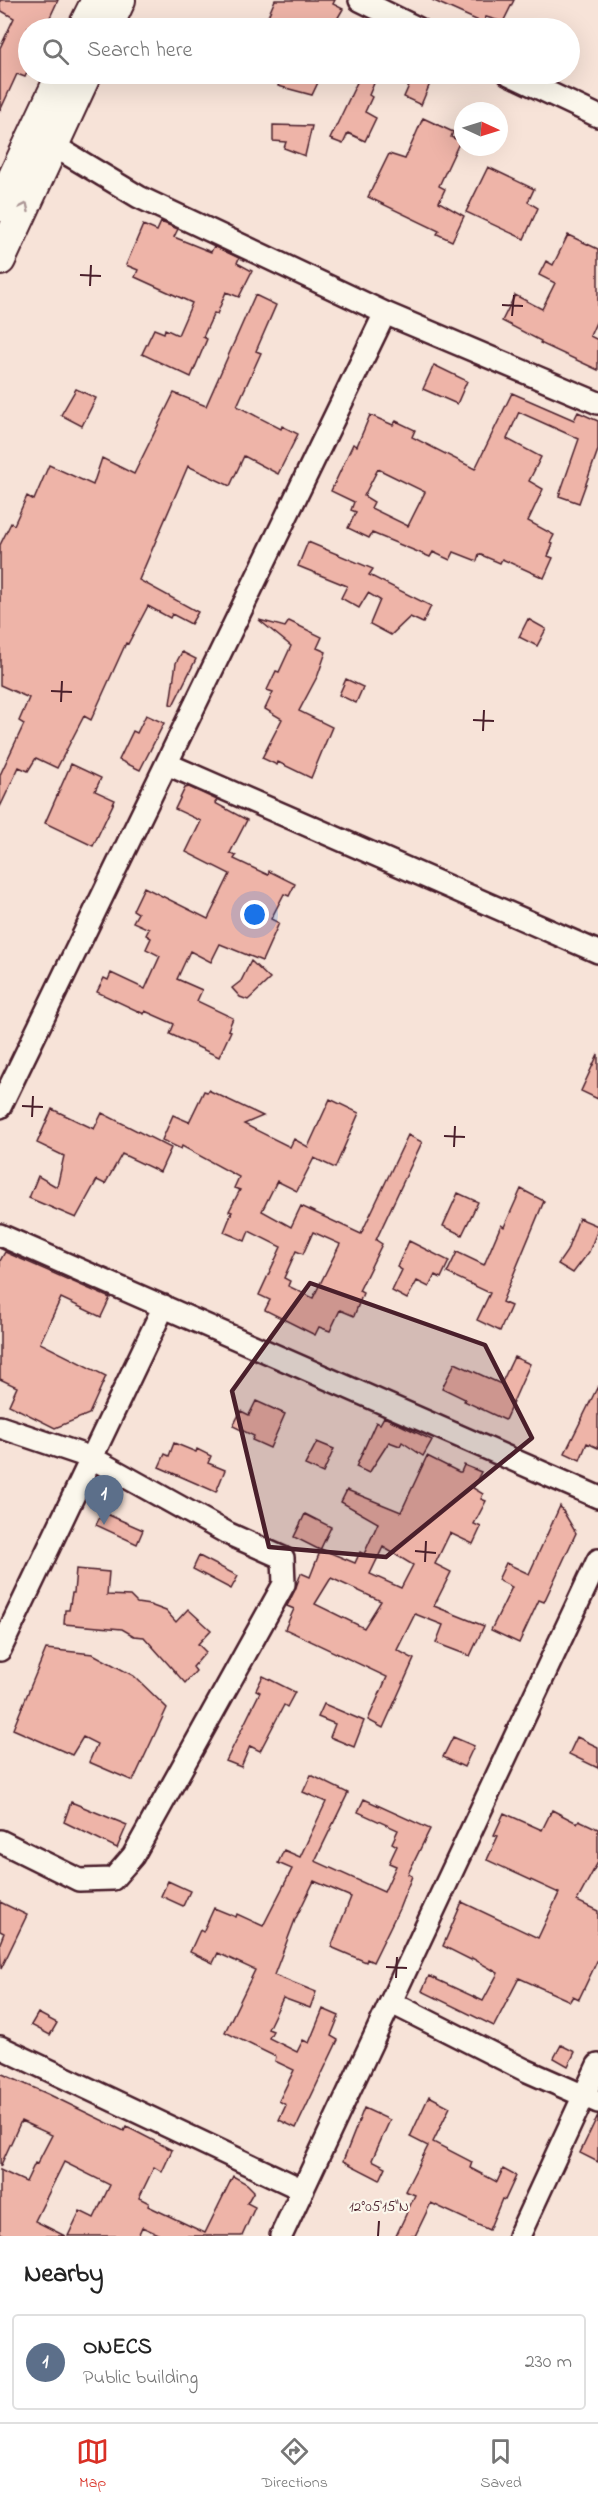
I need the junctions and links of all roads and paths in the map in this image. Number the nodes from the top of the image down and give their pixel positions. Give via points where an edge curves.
1 (97, 0) edge
2 (120, 0) edge
3 (360, 0) edge
4 (88, 18) edge
5 (112, 18) edge
6 (397, 18) edge
7 (59, 84) edge
8 (80, 84) edge
9 (530, 84) edge
10 (598, 116) edge
11 (44, 139) junction
12 (0, 206) edge
13 (0, 260) edge
14 (385, 313) junction
15 (598, 403) edge
16 (167, 764) junction
17 (598, 952) edge
18 (0, 1107) edge
19 (0, 1235) edge
20 (164, 1306) junction
21 (0, 1427) edge
22 (92, 1458) junction
23 (598, 1497) edge
24 (598, 1560) edge
25 (0, 1650) edge
26 (0, 1841) edge
27 (392, 2003) junction
28 (0, 2047) edge
29 (598, 2065) edge
30 (591, 2098) edge
31 (303, 2190) junction
32 (281, 2236) edge
33 (519, 2236) edge

1 - 4 main road
2 - 5 main road
3 - 6 street
7 - 11 main road
8 - 11 main road
9 - 10 street
11 - 12 main road
13 -> 11 main road
11 - 14 street via 139,197
14 - 15 street
14 - 16 street
16 - 17 street
16 - 18 street
19 - 20 street
20 - 22 street
20 - 23 street
21 - 22 street
22 - 25 street
22 - 26 street via 230,1534 283,1558 284,1584 133,1856 113,1879 79,1880
24 - 27 street
27 - 30 street via 525,2070
27 - 31 street
28 - 31 street
29 - 30 street
30 - 33 street
31 - 32 street

